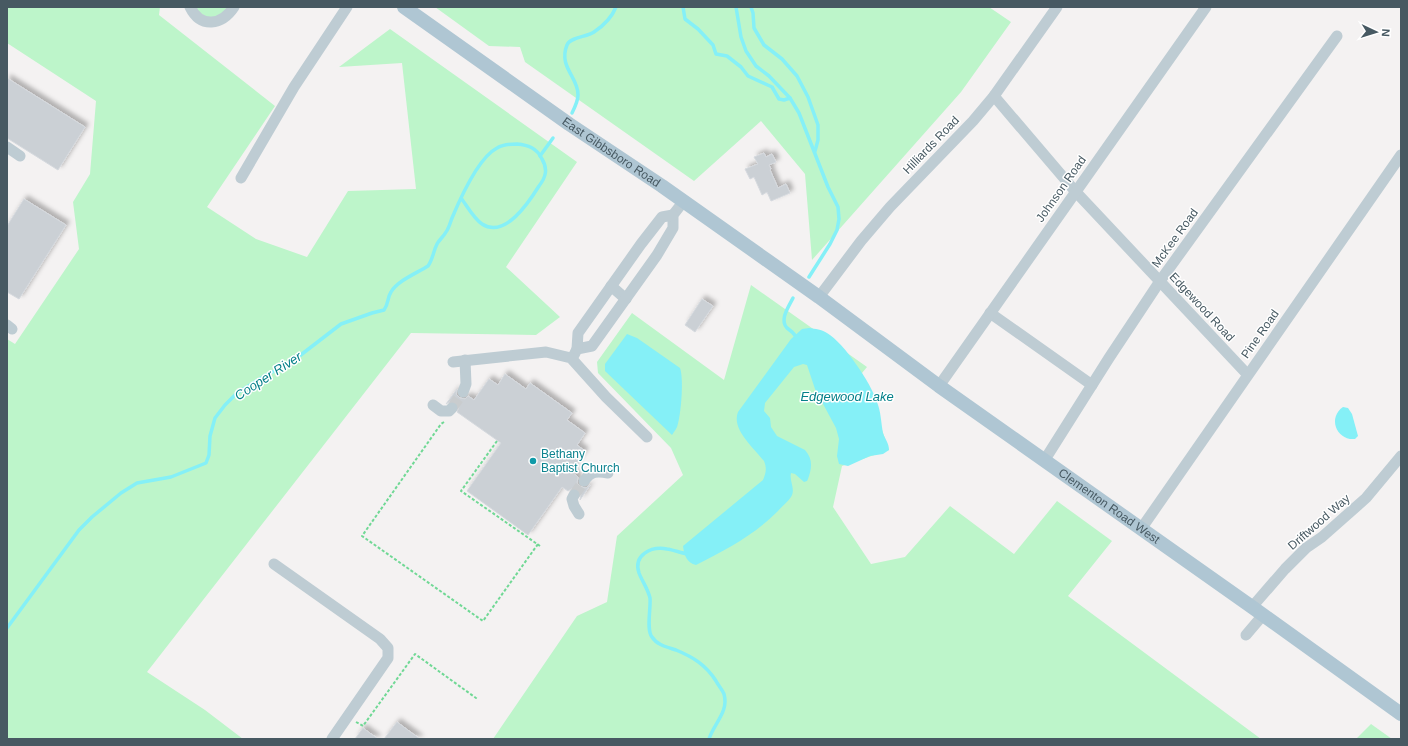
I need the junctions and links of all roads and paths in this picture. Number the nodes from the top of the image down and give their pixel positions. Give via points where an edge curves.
1 (190, 7) edge
2 (234, 7) edge
3 (347, 7) edge
4 (404, 7) edge
5 (1057, 7) edge
6 (1206, 7) edge
7 (1337, 36) dead end
8 (994, 96) junction
9 (7, 147) edge
10 (1401, 155) edge
11 (20, 156) dead end
12 (241, 178) dead end
13 (1075, 191) junction
14 (683, 202) junction
15 (673, 215) junction
16 (641, 244) junction
17 (657, 255) junction
18 (1160, 281) junction
19 (611, 286) junction
20 (819, 297) junction
21 (626, 299) junction
22 (990, 313) junction
23 (574, 354) junction
24 (465, 360) junction
25 (453, 362) dead end
26 (1247, 374) junction
27 (1092, 385) junction
28 (939, 386) junction
29 (463, 392) tunnel mouth
30 (433, 405) dead end
31 (452, 408) dead end
32 (447, 420) dead end
33 (647, 437) dead end
34 (497, 441) dead end
35 (1400, 459) edge
36 (1044, 461) junction
37 (608, 473) dead end
38 (584, 481) tunnel mouth
39 (574, 496) dead end
40 (579, 514) dead end
41 (1141, 529) junction
42 (274, 564) dead end
43 (1258, 611) junction
44 (1246, 635) dead end
45 (477, 696) dead end
46 (1401, 714) edge
47 (352, 727) dead end
48 (332, 739) edge

1 - 2 street via 199,18 212,22 226,17
3 - 12 street via 294,87
4 - 14 main road, East Gibbsboro Road
5 - 8 street, Hilliards Road
6 - 13 street, Johnson Road
7 - 18 street, McKee Road
8 - 13 street, Edgewood Road
8 - 20 street, Hilliards Road via 890,207
9 - 11 street
10 - 26 street, Pine Road
13 - 18 street, Edgewood Road
13 - 22 street, Johnson Road
14 - 15 street
14 - 20 main road, East Gibbsboro Road
15 - 16 street via 662,217
15 - 17 street via 674,228
16 - 17 street
16 - 19 street
17 - 21 street
18 - 26 street, Edgewood Road
18 - 27 street, McKee Road
19 - 21 street
19 - 23 street via 578,333
20 - 28 main road, Clementon Road West
21 - 23 street via 592,346
22 - 27 street
22 - 28 street, Johnson Road
23 - 24 street via 546,352
23 - 33 street via 606,396
24 - 25 street
24 - 29 street via 466,384
26 - 41 street, Pine Road
27 - 36 street, McKee Road
28 - 36 main road, Clementon Road West
30 - 31 street via 441,411 449,412
32 - 34 path via 441,424 362,536 483,621 539,545 461,492
35 - 43 street, Driftwood Way via 1366,498 1285,569
36 - 41 main road, Clementon Road West
37 - 38 street via 598,471 590,474
39 - 40 street via 572,499
41 - 43 main road, Clementon Road West
42 - 48 street via 380,639 388,648 388,658
43 - 44 street, Driftwood Way
43 - 46 main road, Clementon Road West
45 - 47 path via 476,698 415,654 363,726 356,721

